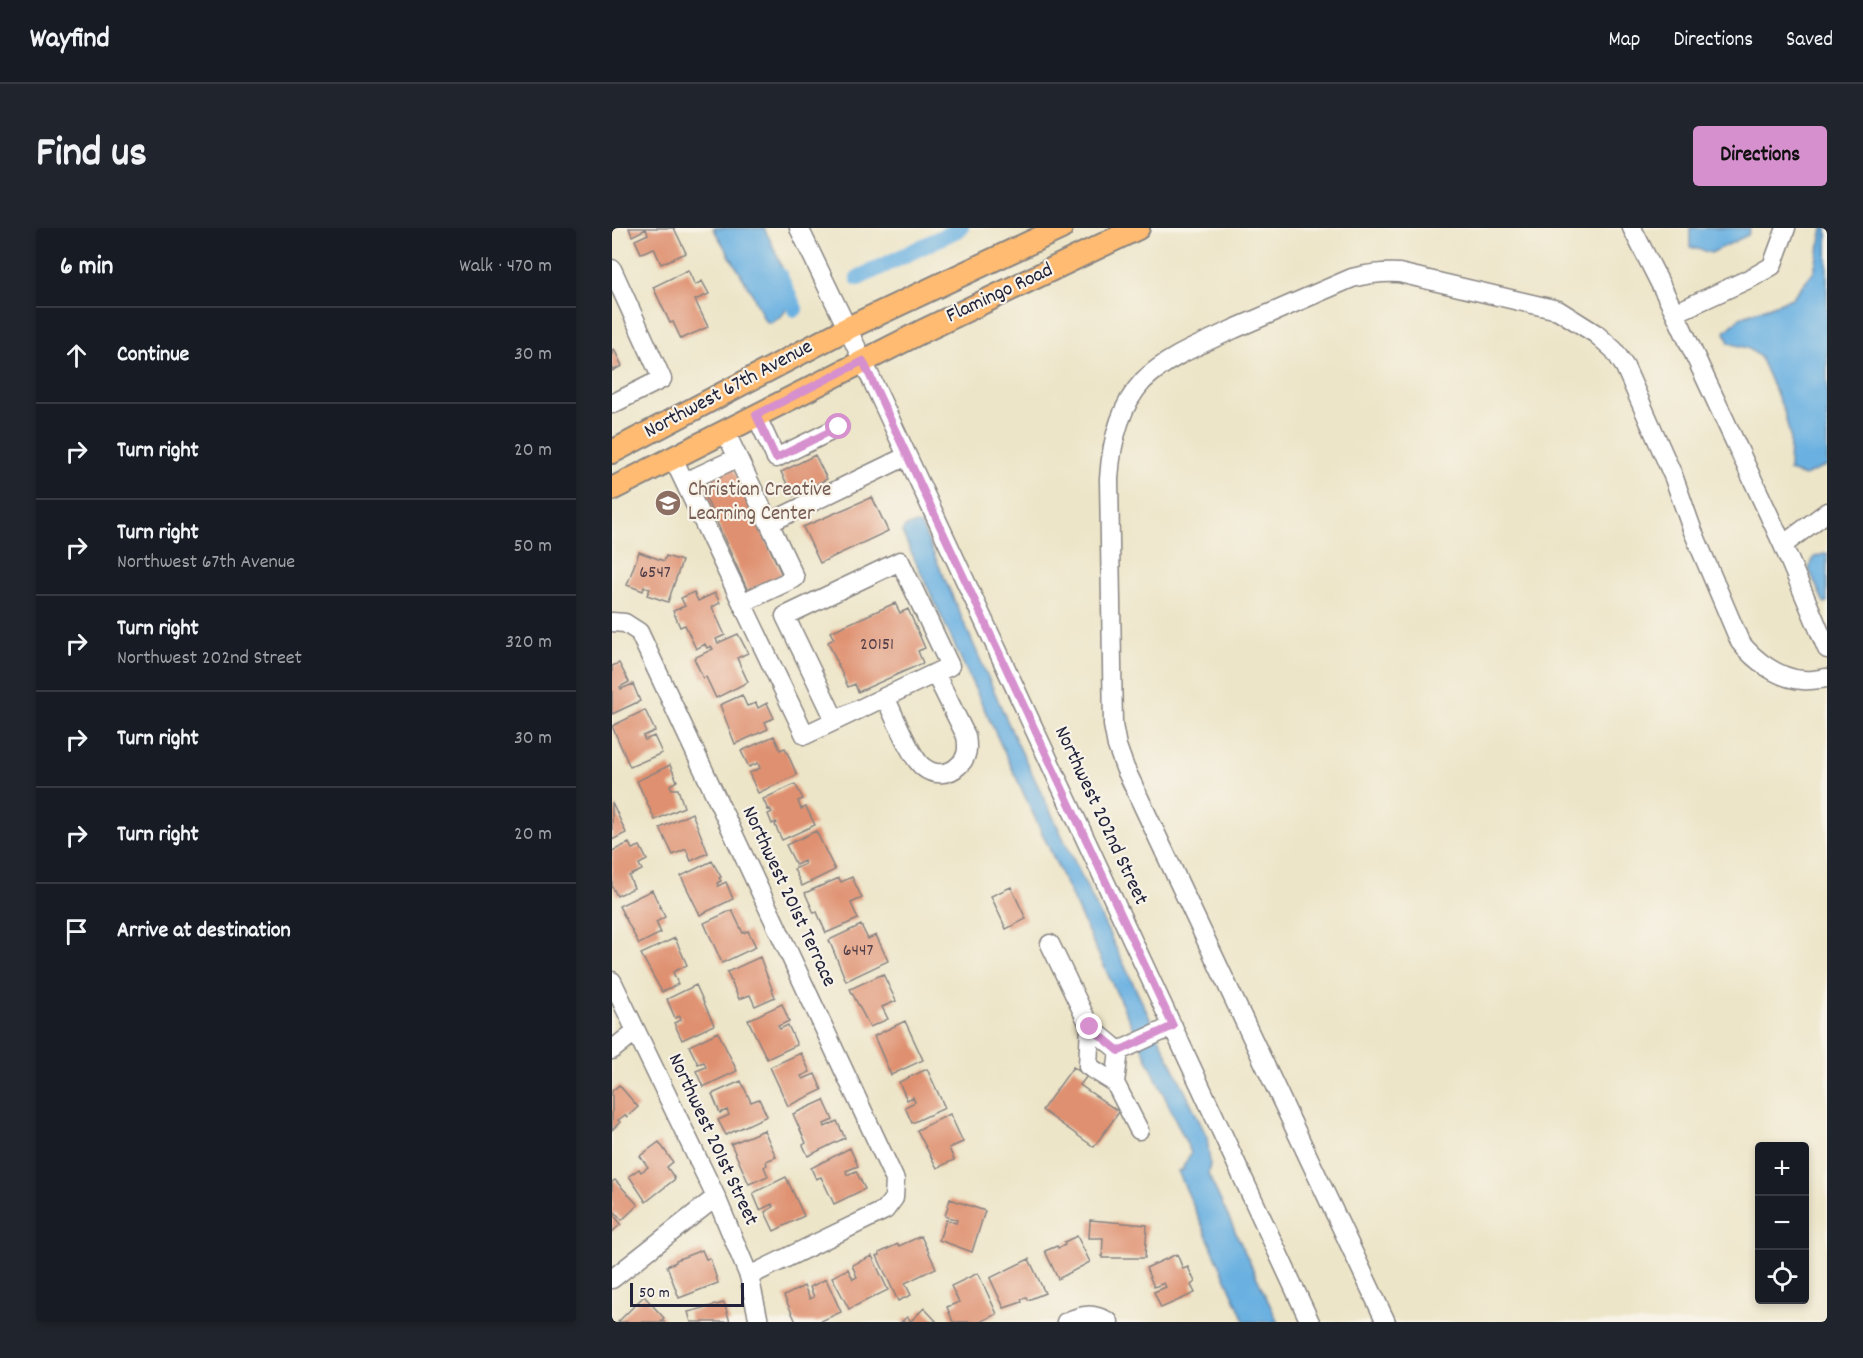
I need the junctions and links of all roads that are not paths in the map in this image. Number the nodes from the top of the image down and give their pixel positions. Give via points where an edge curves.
1 (799, 228) edge
2 (1061, 228) edge
3 (1138, 228) edge
4 (1632, 228) edge
5 (1786, 228) edge
6 (612, 269) edge
7 (1675, 313) junction
8 (846, 329) junction
9 (863, 361) junction
10 (612, 404) edge
11 (756, 415) junction
12 (839, 427) dead end
13 (725, 431) junction
14 (612, 452) edge
15 (908, 456) junction
16 (673, 458) junction
17 (737, 458) junction
18 (685, 482) junction
19 (612, 489) edge
20 (1827, 512) edge
21 (769, 523) junction
22 (1783, 545) junction
23 (742, 603) junction
24 (619, 622) edge
25 (1827, 649) edge
26 (935, 673) junction
27 (1827, 678) edge
28 (885, 697) junction
29 (835, 720) junction
30 (1050, 944) dead end
31 (612, 981) edge
32 (1090, 1027) junction
33 (1166, 1029) junction
34 (636, 1031) junction
35 (612, 1050) edge
36 (1119, 1051) junction
37 (1115, 1083) junction
38 (1139, 1130) dead end
39 (716, 1197) junction
40 (749, 1276) junction
41 (612, 1279) edge
42 (1103, 1319) edge
43 (759, 1322) edge
44 (1066, 1322) edge
45 (1310, 1322) edge
46 (1386, 1322) edge

1 - 8 street, Northwest 202nd Street
2 - 8 main road, Flamingo Road
3 - 9 main road, Flamingo Road
4 - 7 street
5 - 7 street via 1772,266
6 - 10 street via 662,379
7 - 22 street
8 - 9 street, Northwest 202nd Street
8 - 14 main road, Northwest 67th Avenue
9 - 11 main road, Northwest 67th Avenue
9 - 15 street, Northwest 202nd Street
11 - 12 street via 776,458
11 - 13 main road, Northwest 67th Avenue
13 - 16 main road, Northwest 67th Avenue
13 - 17 street
15 - 21 street
15 - 33 street, Northwest 202nd Street
16 - 18 street
16 - 19 main road, Northwest 67th Avenue
17 - 18 street
17 - 21 street
18 - 23 street
20 - 22 street
21 - 23 street via 795,578
22 - 25 street
23 - 29 street via 805,735
24 - 40 street, Northwest 201st Terrace via 639,632 895,1180 894,1198 885,1210
26 - 28 street
26 - 28 street via 968,745 963,762 949,772 931,772 917,761
26 - 29 street via 950,666 900,561 785,616
27 - 46 street via 1790,678 1768,668 1740,642 1625,368 1614,350 1596,334 1558,310 1399,273 1369,274 1211,339 1170,360 1142,382 1122,417 1110,458 1112,701 1117,746
28 - 29 street
30 - 32 street
31 - 34 street, Northwest 201st Street
32 - 36 street
32 - 37 street via 1088,1066
33 - 36 street
33 - 45 street, Northwest 202nd Street
34 - 35 street
34 - 39 street, Northwest 201st Street
36 - 37 street
37 - 38 street
39 - 40 street, Northwest 201st Street
39 - 41 street
40 - 43 street, Northwest 201st Street
42 - 44 street via 1089,1314

